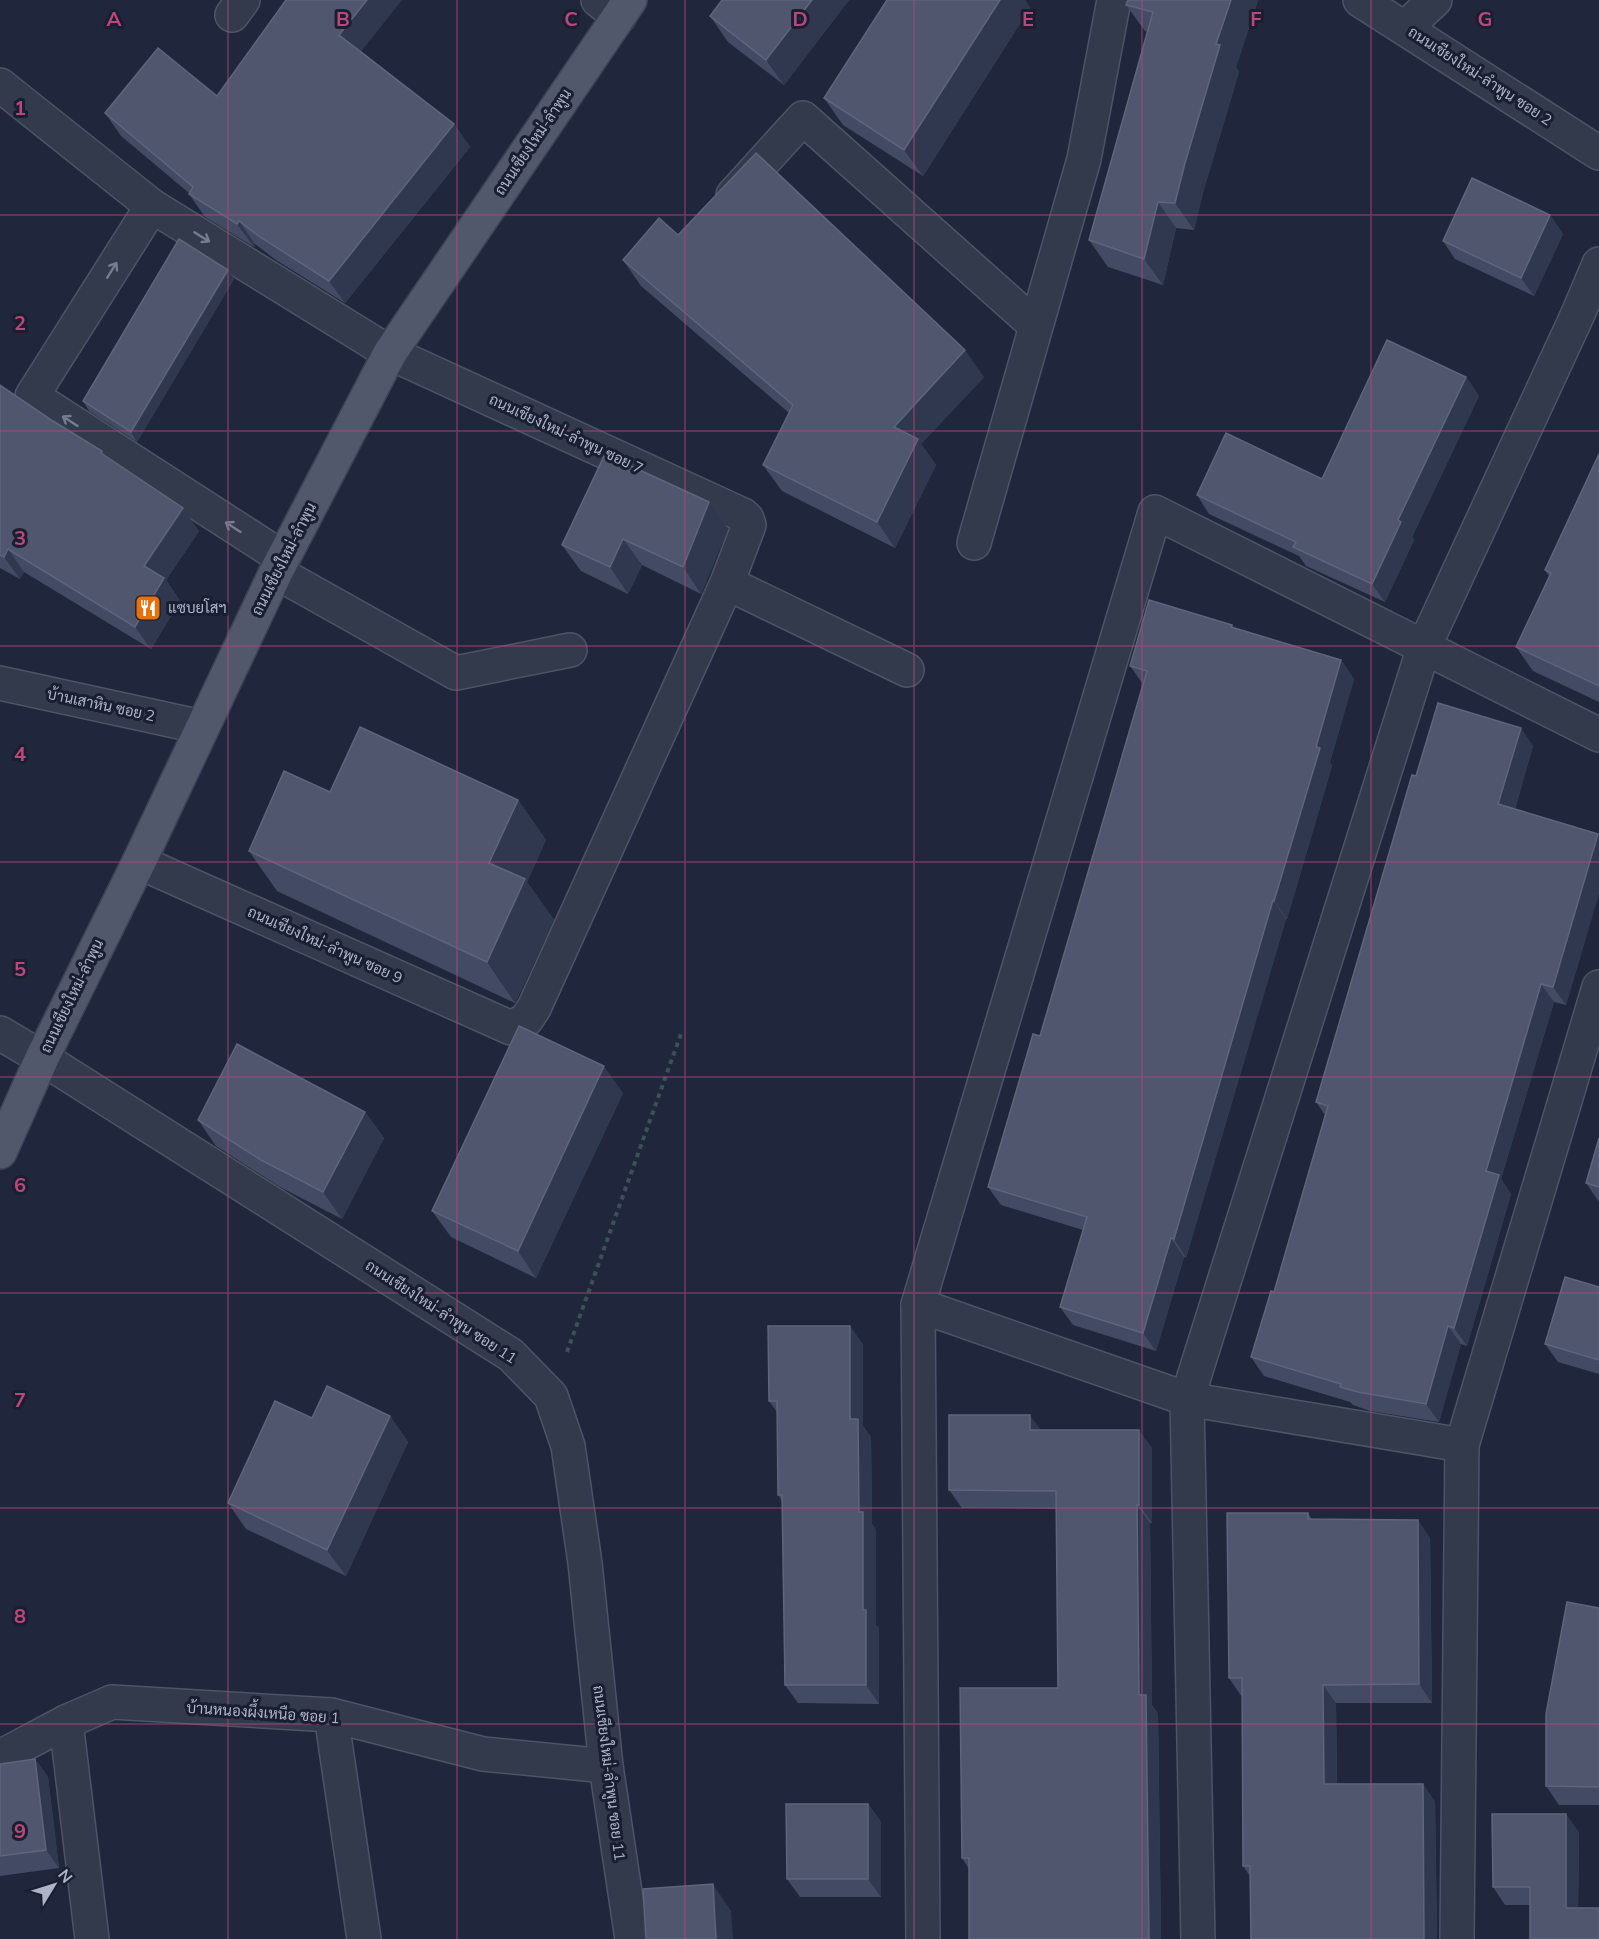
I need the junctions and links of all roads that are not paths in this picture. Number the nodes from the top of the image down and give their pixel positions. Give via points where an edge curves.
1 (1114, 0) edge
2 (1360, 0) edge
3 (1435, 0) edge
4 (616, 6) edge
5 (1405, 28) junction
6 (0, 85) edge
7 (1599, 153) edge
8 (152, 206) junction
9 (721, 208) edge
10 (1599, 264) edge
11 (1035, 325) junction
12 (390, 353) junction
13 (974, 543) dead end
14 (279, 565) junction
15 (727, 583) junction
16 (1424, 647) junction
17 (570, 650) dead end
18 (907, 670) dead end
19 (0, 683) edge
20 (202, 727) junction
21 (1599, 735) edge
22 (139, 862) junction
23 (1599, 987) edge
24 (0, 1033) edge
25 (42, 1058) junction
26 (0, 1152) edge
27 (918, 1305) junction
28 (1187, 1399) junction
29 (1462, 1445) junction
30 (331, 1715) junction
31 (66, 1722) junction
32 (0, 1757) edge
33 (606, 1766) junction
34 (92, 1939) edge
35 (364, 1939) edge
36 (632, 1939) edge
37 (923, 1939) edge
38 (1198, 1939) edge
39 (1457, 1939) edge

1 - 11 street via 1084,159
2 - 5 street, ถนนเชียงใหม่-ลำพูน ซอย 2
3 - 5 street
4 - 12 main road, ถนนเชียงใหม่-ลำพูน
5 - 7 street, ถนนเชียงใหม่-ลำพูน ซอย 2
6 - 8 street, ถนนเชียงใหม่-ลำพูน ซอย 7
8 -> 12 street, ถนนเชียงใหม่-ลำพูน ซอย 7
14 -> 8 street via 32,396
9 - 11 street via 803,118
10 - 16 street
11 - 13 street
12 - 14 main road, ถนนเชียงใหม่-ลำพูน
12 - 15 street, ถนนเชียงใหม่-ลำพูน ซอย 7 via 743,514 749,525
14 - 17 street via 456,673
14 - 20 main road, ถนนเชียงใหม่-ลำพูน
15 - 18 street
15 - 22 street, ถนนเชียงใหม่-ลำพูน ซอย 9 via 534,1008 526,1020 512,1028
16 - 21 street
16 - 27 street via 1155,512
16 - 28 street
19 - 20 street, บ้านเสาหิน ซอย 2
20 - 22 main road, ถนนเชียงใหม่-ลำพูน
22 - 25 main road, ถนนเชียงใหม่-ลำพูน
23 - 29 street
24 - 25 street, ถนนเชียงใหม่-ลำพูน ซอย 11
25 - 26 main road, ถนนเชียงใหม่-ลำพูน
25 - 33 street, ถนนเชียงใหม่-ลำพูน ซอย 11 via 511,1355 551,1396 568,1446 585,1563
27 - 28 street
27 - 37 street
28 - 29 street
28 - 38 street
29 - 39 street
30 - 31 street, บ้านหนองผึ้งเหนือ ซอย 1 via 112,1702
30 - 33 street, บ้านหนองผึ้งเหนือ ซอย 1 via 483,1754
30 - 35 street
31 - 32 street, บ้านหนองผึ้งเหนือ ซอย 1
31 - 34 street
33 - 36 street, ถนนเชียงใหม่-ลำพูน ซอย 11

